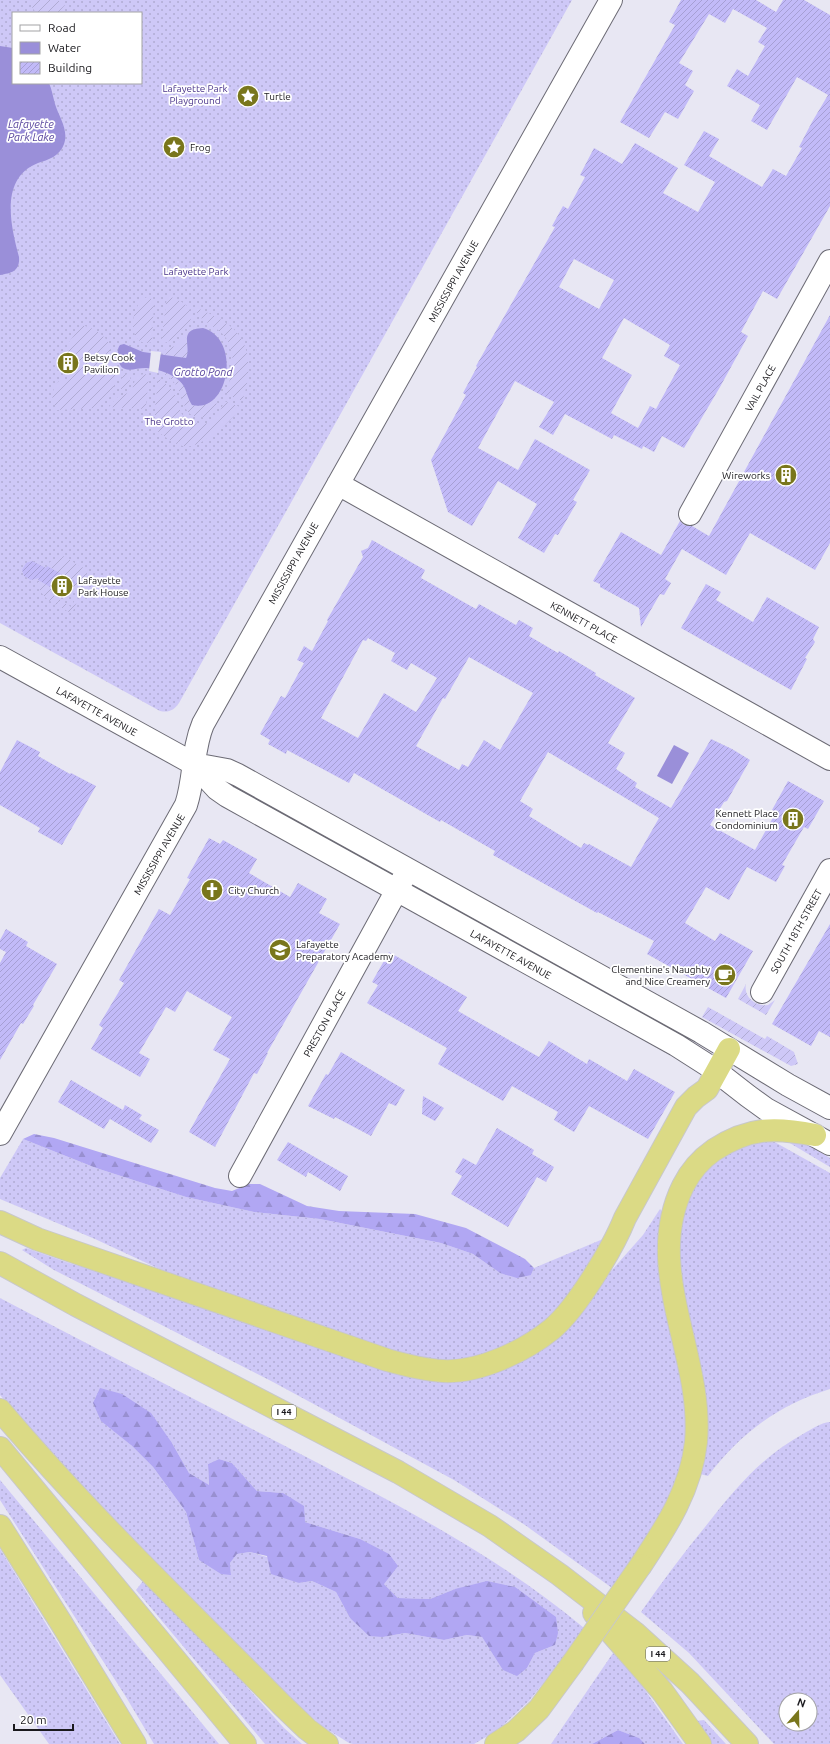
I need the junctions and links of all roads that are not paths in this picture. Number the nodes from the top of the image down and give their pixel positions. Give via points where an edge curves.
1 (611, 0) edge
2 (830, 261) edge
3 (338, 484) junction
4 (690, 514) dead end
5 (0, 657) edge
6 (830, 759) edge
7 (194, 764) junction
8 (408, 869) junction
9 (830, 870) edge
10 (396, 890) junction
11 (762, 992) dead end
12 (729, 1049) junction
13 (712, 1081) junction
14 (830, 1108) edge
15 (0, 1134) edge
16 (823, 1140) edge
17 (240, 1176) dead end
18 (0, 1222) edge
19 (0, 1263) edge
20 (0, 1410) edge
21 (0, 1448) edge
22 (0, 1526) edge
23 (560, 1575) junction
24 (135, 1744) edge
25 (245, 1744) edge
26 (326, 1744) edge
27 (496, 1744) edge
28 (700, 1744) edge
29 (747, 1744) edge

1 - 3 street, MISSISSIPPI AVENUE
2 - 4 street, VAIL PLACE
3 - 6 street, KENNETT PLACE
3 - 7 street, MISSISSIPPI AVENUE via 203,724
5 - 7 street, LAFAYETTE AVENUE
7 - 8 street, LAFAYETTE AVENUE via 227,770 238,775
7 - 10 street, LAFAYETTE AVENUE via 227,796
7 - 15 street, MISSISSIPPI AVENUE via 191,790 181,814
8 - 10 street, PRESTON PLACE
8 - 12 street, LAFAYETTE AVENUE
9 - 11 street, SOUTH 18TH STREET
10 - 13 street, LAFAYETTE AVENUE via 676,1045
10 - 17 street, PRESTON PLACE
12 - 13 highway
12 - 14 street, LAFAYETTE AVENUE
13 - 16 street, LAFAYETTE AVENUE
13 - 18 highway via 686,1107 619,1234 573,1305 553,1328 529,1346 475,1367 444,1371 417,1368 386,1360 36,1239
16 - 27 highway, bridge via 793,1131 758,1131 734,1138 710,1153 699,1162 688,1177 677,1198 670,1221 668,1247 671,1281 693,1382 696,1414 696,1442 681,1499 641,1565 539,1709 516,1731
19 - 23 highway, I 44 via 398,1472 490,1526
20 - 26 highway via 71,1492 117,1540 282,1705
21 - 25 highway
22 - 24 highway
23 - 28 highway via 662,1691
23 - 29 highway, I 44 via 635,1633 685,1678

